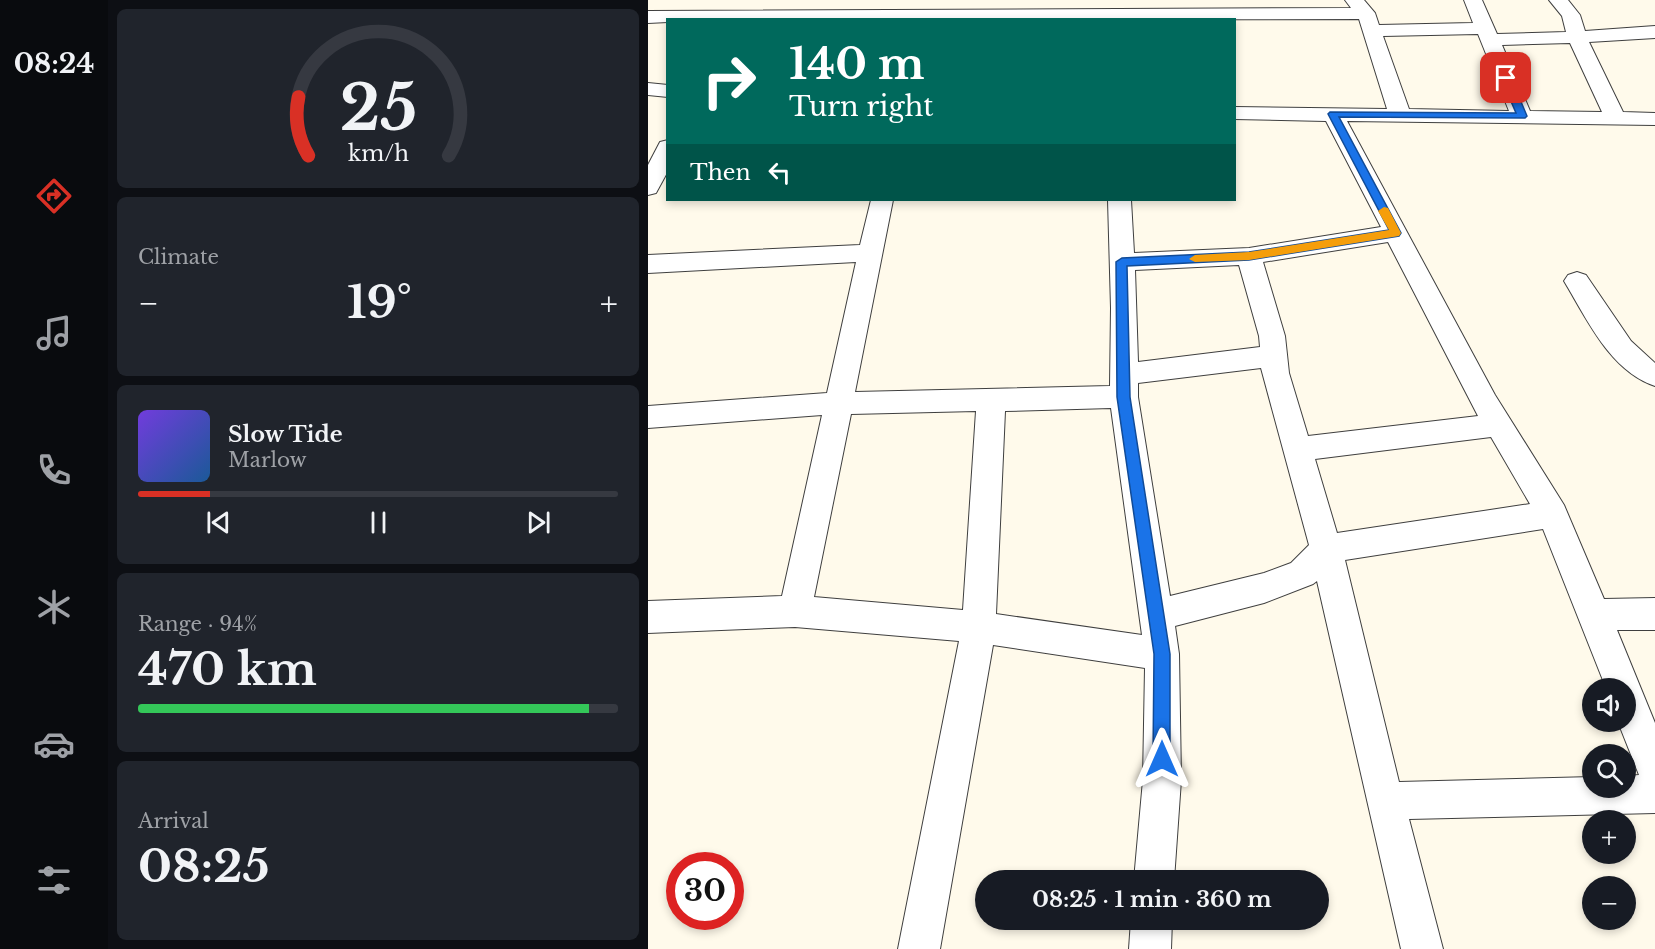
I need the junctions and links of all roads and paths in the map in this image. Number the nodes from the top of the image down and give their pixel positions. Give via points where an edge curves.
1 (1473, 0) edge
2 (1558, 0) edge
3 (832, 7) edge
4 (1266, 7) edge
5 (999, 11) edge
6 (1364, 14) edge
7 (1214, 16) edge
8 (648, 17) edge
9 (767, 17) edge
10 (1655, 32) edge
11 (1488, 34) junction
12 (1577, 37) junction
13 (648, 90) edge
14 (666, 91) edge
15 (1236, 113) edge
16 (1333, 114) junction
17 (1400, 115) junction
18 (1522, 116) junction
19 (1615, 118) junction
20 (1655, 119) edge
21 (666, 151) edge
22 (648, 188) edge
23 (666, 188) edge
24 (882, 201) edge
25 (1119, 201) edge
26 (1395, 233) junction
27 (870, 253) junction
28 (1249, 256) junction
29 (1122, 262) junction
30 (648, 264) edge
31 (1577, 281) dead end
32 (1274, 356) junction
33 (1655, 375) edge
34 (1124, 386) junction
35 (991, 400) junction
36 (839, 402) junction
37 (648, 417) edge
38 (1498, 425) junction
39 (1297, 449) junction
40 (1553, 514) junction
41 (1326, 549) junction
42 (795, 611) junction
43 (1655, 614) edge
44 (1156, 615) junction
45 (1593, 615) junction
46 (648, 618) edge
47 (979, 627) junction
48 (1162, 654) junction
49 (1619, 678) edge
50 (1636, 721) edge
51 (1655, 768) edge
52 (1655, 794) edge
53 (1384, 801) junction
54 (1155, 870) edge
55 (1151, 930) edge
56 (919, 949) edge
57 (1150, 949) edge
58 (1422, 949) edge

1 - 11 street
2 - 12 street via 1570,15
3 - 5 street
3 - 9 street
4 - 6 street
4 - 7 street
5 - 7 street
6 - 11 street
6 - 17 street
8 - 9 street
10 - 12 street
11 - 12 street
11 - 18 street
12 - 19 street
13 - 14 street
15 - 16 street
16 - 17 street
16 - 26 street
17 - 18 street
18 - 19 street
19 - 20 street
21 - 22 street
22 - 23 street
24 - 27 street
25 - 29 street
26 - 28 street
26 - 38 street
27 - 30 street
27 - 36 street
28 - 29 street
28 - 32 street
29 - 34 street
31 - 33 street via 1629,360
32 - 34 street
32 - 39 street via 1275,373
34 - 35 street
34 - 44 street
35 - 36 street
35 - 47 street
36 - 37 street
36 - 42 street
38 - 39 street
38 - 40 street
39 - 41 street
40 - 41 street
40 - 45 street
41 - 44 street via 1302,574 1264,588
41 - 53 street
42 - 46 street
42 - 47 street
43 - 45 street
44 - 48 street
45 - 49 street
47 - 48 street
47 - 56 street
48 - 54 street via 1162,780
50 - 51 street
52 - 53 street
53 - 58 street
55 - 57 street

